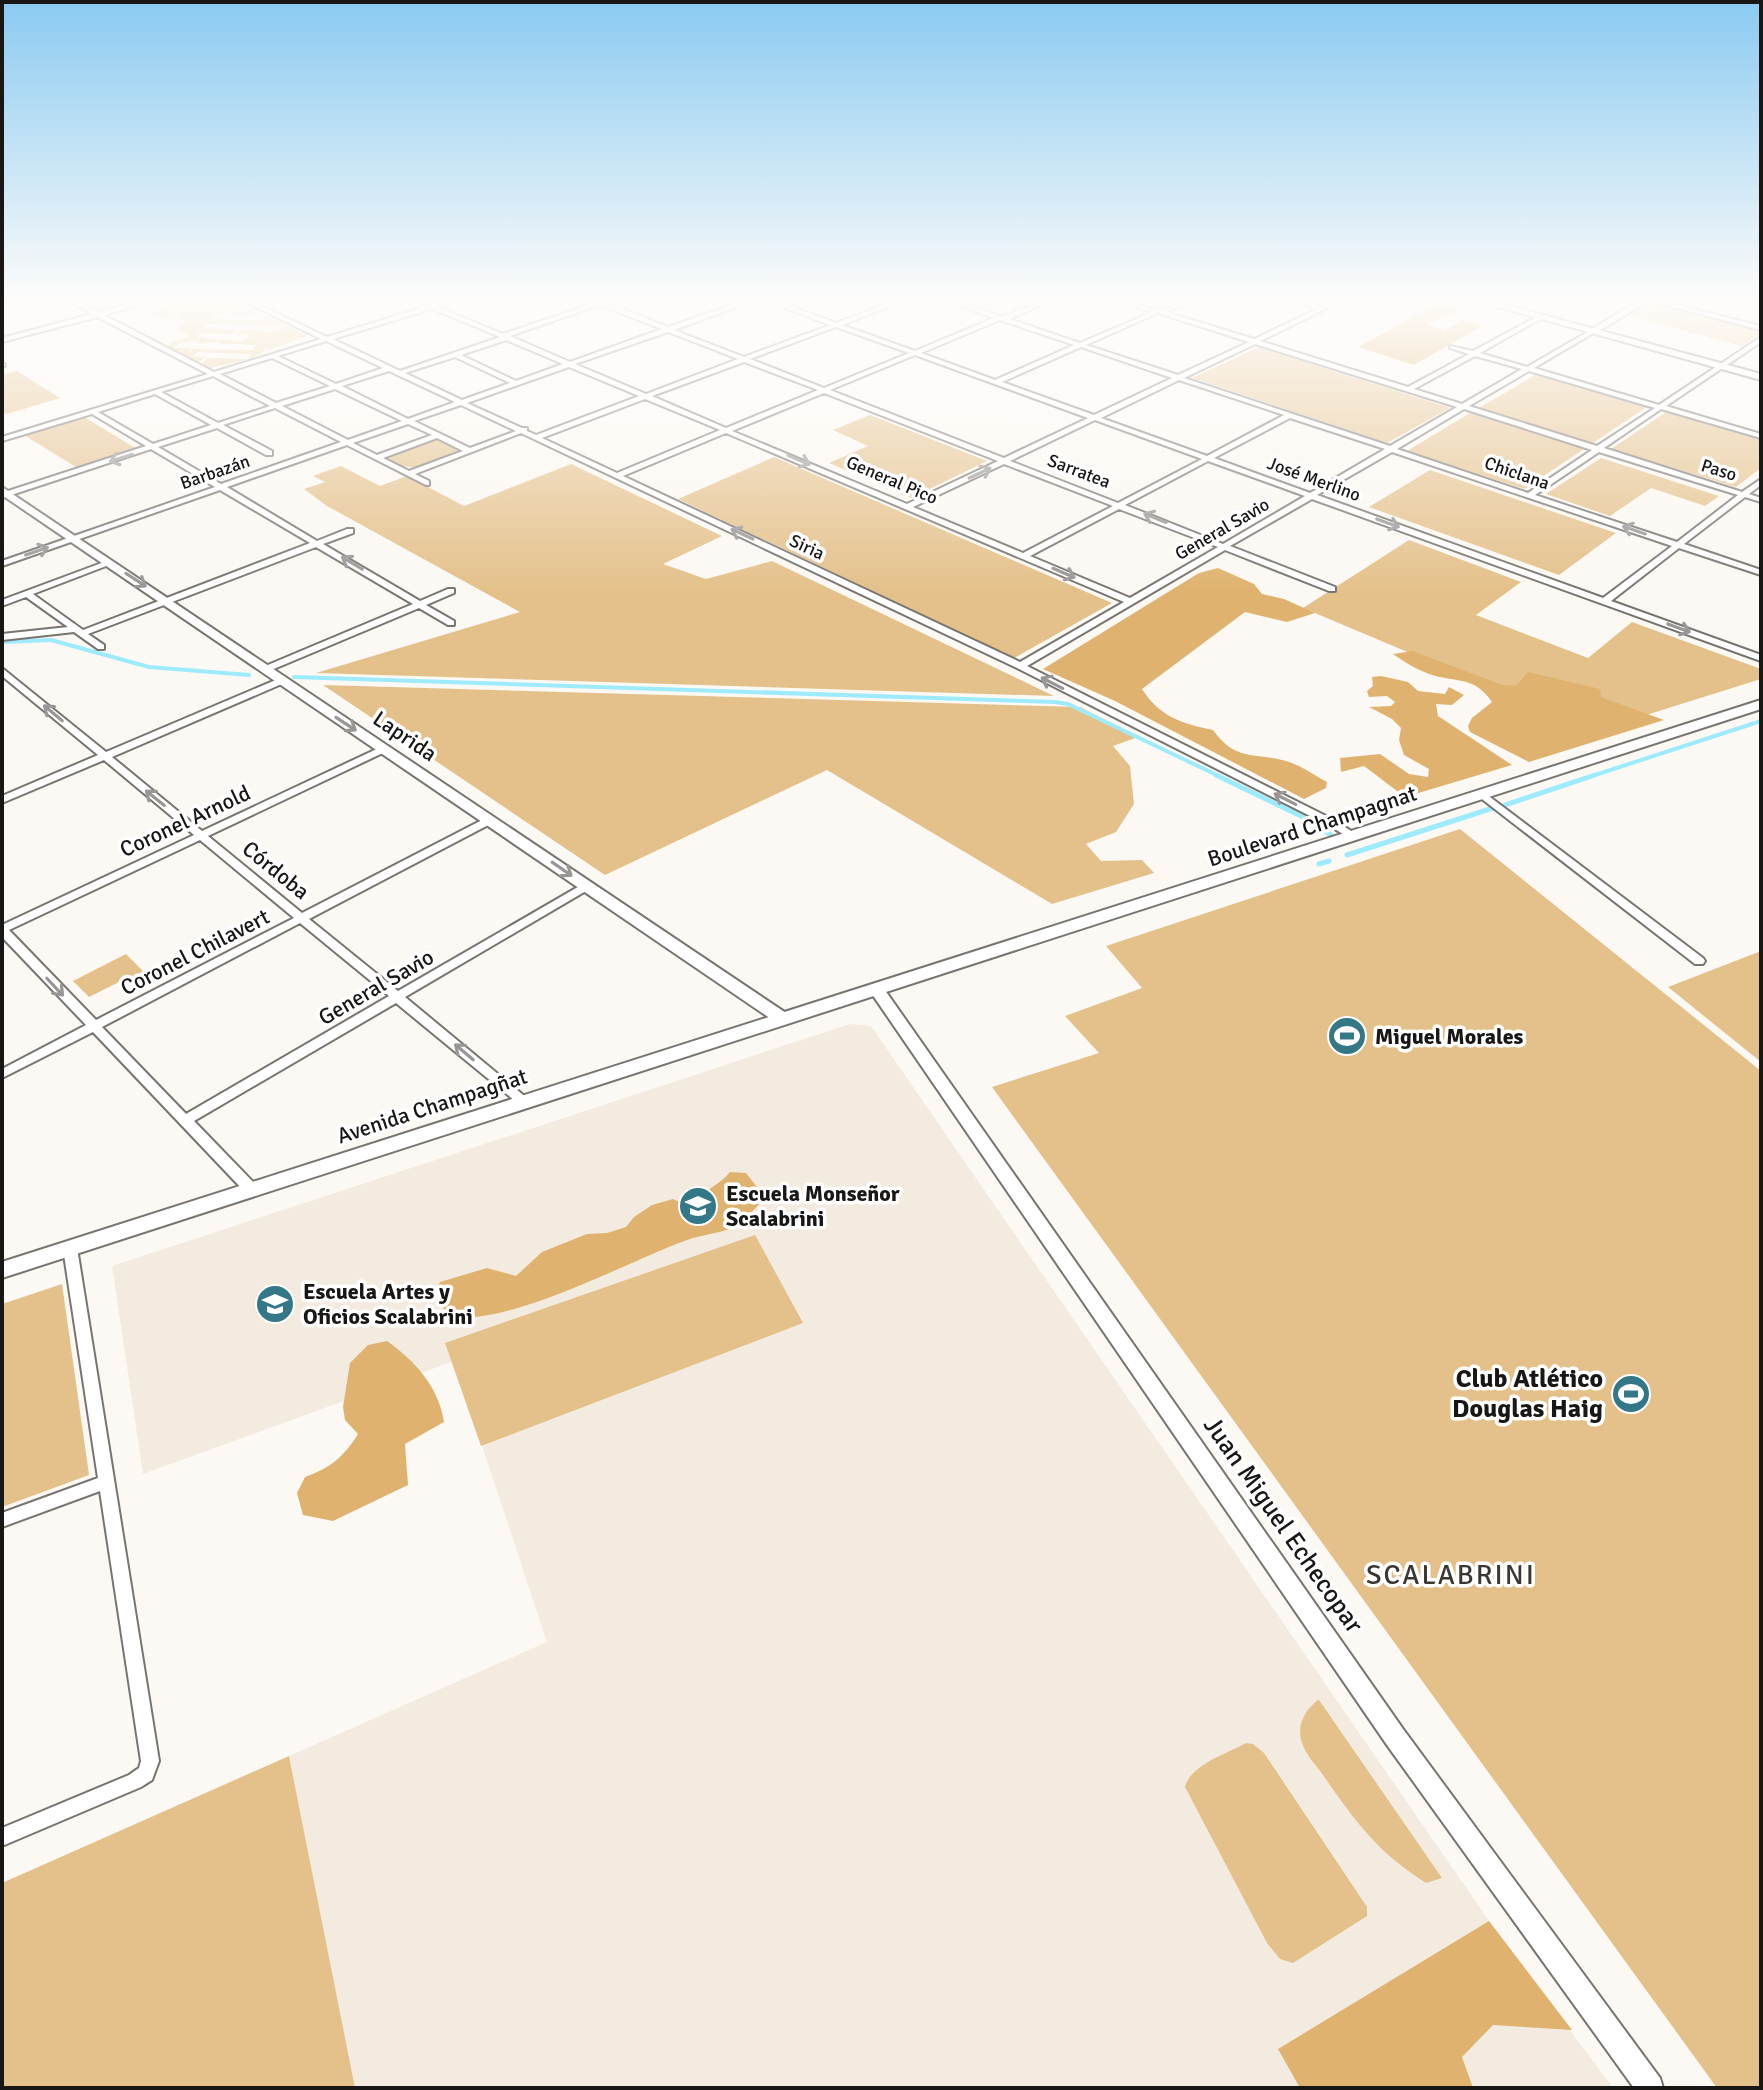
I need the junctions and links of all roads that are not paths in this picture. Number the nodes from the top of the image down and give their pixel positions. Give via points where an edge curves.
1 (141, 397) edge
2 (165, 397) edge
3 (254, 397) edge
4 (306, 397) edge
5 (360, 397) edge
6 (454, 397) edge
7 (477, 397) edge
8 (644, 397) edge
9 (646, 397) edge
10 (808, 397) edge
11 (845, 397) edge
12 (1041, 397) edge
13 (1141, 397) edge
14 (1235, 397) edge
15 (1429, 397) edge
16 (1485, 397) edge
17 (1625, 397) edge
18 (1676, 397) edge
19 (464, 401) junction
20 (274, 407) junction
21 (1661, 407) junction
22 (1466, 408) junction
23 (92, 411) junction
24 (1290, 415) junction
25 (1097, 417) junction
26 (410, 421) junction
27 (218, 425) junction
28 (524, 430) junction
29 (727, 430) junction
30 (439, 435) junction
31 (1761, 436) edge
32 (537, 437) junction
33 (2, 439) edge
34 (347, 443) junction
35 (153, 447) junction
36 (1394, 449) junction
37 (1597, 449) junction
38 (470, 451) junction
39 (269, 453) dead end
40 (376, 458) junction
41 (1209, 458) junction
42 (1007, 460) junction
43 (408, 474) junction
44 (618, 475) junction
45 (1761, 481) edge
46 (426, 483) dead end
47 (223, 486) junction
48 (4, 493) edge
49 (1743, 494) junction
50 (1530, 495) junction
51 (1315, 497) junction
52 (1761, 500) edge
53 (1121, 505) junction
54 (909, 506) junction
55 (350, 531) dead end
56 (73, 539) junction
57 (319, 543) junction
58 (1679, 545) junction
59 (1227, 547) junction
60 (1024, 556) junction
61 (110, 563) junction
62 (2, 564) edge
63 (1761, 573) edge
64 (1332, 589) dead end
65 (451, 591) dead end
66 (27, 594) junction
67 (167, 601) junction
68 (1605, 601) junction
69 (1132, 602) junction
70 (2, 603) edge
71 (419, 604) junction
72 (451, 623) dead end
73 (79, 631) junction
74 (2, 637) edge
75 (101, 647) dead end
76 (1761, 658) edge
77 (1020, 666) junction
78 (266, 669) junction
79 (2, 671) edge
80 (281, 681) junction
81 (1761, 704) edge
82 (384, 749) junction
83 (104, 756) junction
84 (1482, 794) junction
85 (2, 800) edge
86 (490, 820) junction
87 (201, 836) junction
88 (1353, 837) junction
89 (587, 886) junction
90 (303, 919) junction
91 (2, 930) edge
92 (1699, 961) dead end
93 (877, 990) junction
94 (398, 997) junction
95 (783, 1019) junction
96 (93, 1027) junction
97 (2, 1074) edge
98 (524, 1102) junction
99 (184, 1121) junction
100 (251, 1189) junction
101 (70, 1248) junction
102 (2, 1270) edge
103 (106, 1482) junction
104 (2, 1520) edge
105 (2, 1837) edge
106 (1650, 2088) edge

1 - 23 street
2 - 27 street
3 - 20 street
4 - 20 street
5 - 26 street
6 - 19 street, Siria
7 - 19 street, Barbazán
8 - 32 street
9 - 29 street, General Pico
10 - 29 street
11 - 42 street, Sarratea
12 - 25 street, José Merlino
13 - 25 street
14 - 24 street, Chiclana
15 - 22 street, Paso
16 - 22 street, General Savio
17 - 21 street
18 - 21 street
19 - 26 street, Barbazán
19 - 28 street, Siria
20 - 27 street
20 - 34 street
21 - 31 street
21 - 37 street
22 - 36 street, General Savio
22 - 37 street, Paso
23 - 33 street
23 - 35 street
24 - 36 street, Chiclana
24 - 41 street
25 - 41 street, José Merlino
25 - 42 street
26 - 30 street
26 - 34 street, Barbazán
27 - 35 street
27 - 39 street
28 - 32 street, Siria
28 - 38 street
29 - 44 street
29 -> 54 street, General Pico
30 - 38 street
30 - 40 street
32 - 44 street, Siria
34 - 40 street
34 - 47 street, Barbazán
35 - 47 street
35 -> 48 street
36 - 50 street, Chiclana
36 - 51 street, General Savio
37 - 49 street, Paso
37 - 50 street
38 - 43 street
40 - 43 street
41 - 51 street, José Merlino
41 - 53 street
42 - 53 street, Sarratea
54 -> 42 street
43 - 46 street
77 -> 44 street, Siria
45 - 49 street
47 - 56 street, Barbazán
47 - 57 street
48 - 56 street, Laprida
49 - 52 street, Paso
49 - 58 street
58 -> 50 street, Chiclana
51 - 59 street, General Savio
51 -> 68 street, José Merlino
59 -> 53 street, Sarratea
53 - 60 street
54 - 60 street, General Pico
55 - 57 street
56 - 61 street, Laprida
62 -> 56 street, Barbazán
57 - 67 street
71 -> 57 street
58 - 63 street, Chiclana
58 - 68 street
59 - 64 street, Sarratea
59 - 69 street, General Savio
60 -> 69 street, General Pico
61 - 66 street
61 -> 67 street, Laprida
65 - 71 street
66 - 70 street
66 - 73 street
67 - 73 street
67 - 78 street, Laprida
68 -> 76 street, José Merlino
69 - 77 street, General Savio
71 - 72 street
71 - 78 street
73 - 74 street
73 - 75 street
88 -> 77 street, Siria
78 - 80 street, Laprida
83 -> 79 street, Córdoba
80 -> 82 street, Laprida
80 - 83 street
81 - 84 main road, Boulevard Champagnat
82 - 86 street, Laprida
82 - 87 street, Coronel Arnold
83 - 85 street
87 -> 83 street, Córdoba
84 - 88 main road, Boulevard Champagnat
84 - 92 street
86 -> 89 street, Laprida
86 - 90 street, Coronel Chilavert
87 - 90 street, Córdoba
87 - 91 street, Coronel Arnold
88 - 93 main road, Boulevard Champagnat
89 - 94 street, General Savio
89 - 95 street, Laprida
90 - 94 street, Córdoba
90 - 96 street, Coronel Chilavert
91 -> 96 street
93 - 95 main road, Avenida Champagñat
93 - 106 street, Juan Miguel Echecopar via 1395,1737
98 -> 94 street, Córdoba
94 - 99 street, General Savio
95 - 98 main road, Avenida Champagñat
96 - 97 street, Coronel Chilavert
96 - 99 street
98 - 100 main road, Avenida Champagñat
99 - 100 street
100 - 101 main road, Avenida Champagñat
101 - 102 main road, Avenida Champagñat
101 - 103 street
103 - 104 street
103 - 105 street via 150,1761 146,1774 135,1781

